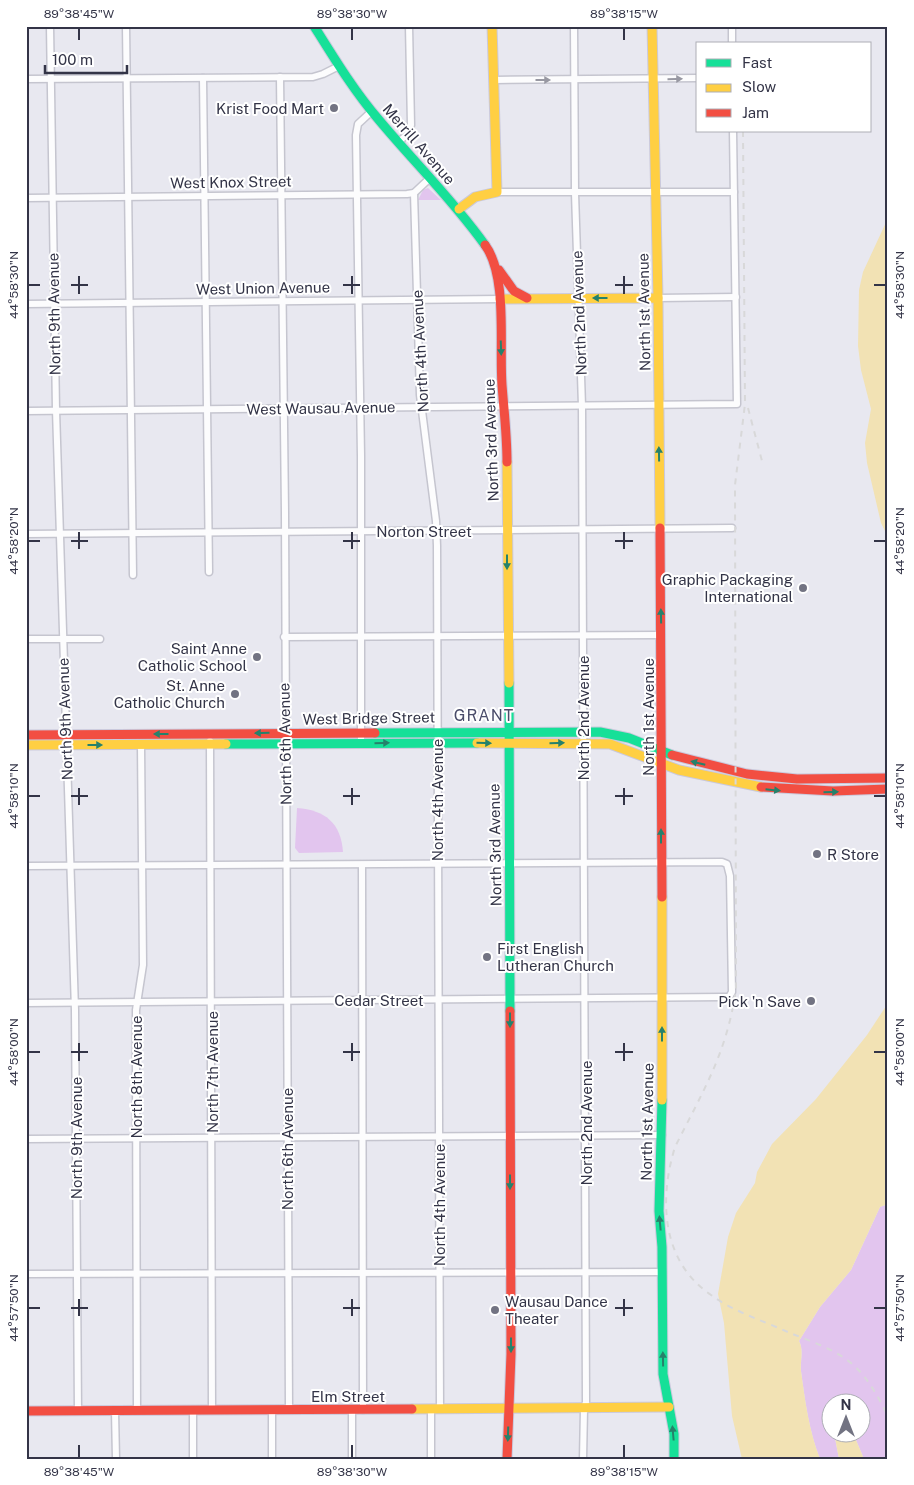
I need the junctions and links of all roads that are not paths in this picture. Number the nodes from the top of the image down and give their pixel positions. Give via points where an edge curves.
1 (50, 26) edge
2 (126, 26) edge
3 (314, 26) edge
4 (409, 26) edge
5 (492, 26) edge
6 (574, 26) edge
7 (652, 26) edge
8 (732, 26) edge
9 (732, 42) edge
10 (339, 66) junction
11 (280, 77) junction
12 (51, 78) junction
13 (127, 78) junction
14 (203, 78) junction
15 (696, 78) edge
16 (26, 79) edge
17 (652, 79) junction
18 (495, 80) junction
19 (574, 80) junction
20 (372, 111) junction
21 (733, 132) edge
22 (398, 142) junction
23 (430, 178) junction
24 (497, 192) junction
25 (655, 192) junction
26 (734, 192) junction
27 (414, 193) junction
28 (575, 193) junction
29 (357, 194) junction
30 (281, 195) junction
31 (205, 196) junction
32 (128, 197) junction
33 (26, 198) edge
34 (53, 198) junction
35 (459, 209) junction
36 (498, 267) junction
37 (499, 280) joint
38 (736, 297) junction
39 (578, 298) junction
40 (658, 298) junction
41 (500, 299) junction
42 (528, 299) junction
43 (358, 300) junction
44 (417, 300) junction
45 (282, 301) junction
46 (206, 302) junction
47 (130, 303) junction
48 (26, 304) edge
49 (54, 304) junction
50 (659, 405) junction
51 (505, 406) junction
52 (582, 406) junction
53 (422, 407) junction
54 (284, 408) junction
55 (360, 408) junction
56 (207, 409) junction
57 (26, 410) edge
58 (56, 410) junction
59 (132, 410) junction
60 (660, 528) junction
61 (732, 528) dead end
62 (436, 530) junction
63 (507, 530) junction
64 (582, 530) junction
65 (285, 531) junction
66 (361, 531) junction
67 (209, 532) junction
68 (133, 533) junction
69 (26, 534) edge
70 (59, 534) junction
71 (209, 572) dead end
72 (133, 575) dead end
73 (661, 635) junction
74 (361, 636) junction
75 (437, 636) junction
76 (508, 636) junction
77 (583, 636) junction
78 (284, 637) junction
79 (26, 639) edge
80 (62, 639) junction
81 (100, 639) dead end
82 (436, 731) junction
83 (361, 732) junction
84 (508, 732) junction
85 (584, 732) junction
86 (285, 733) junction
87 (26, 734) edge
88 (210, 734) junction
89 (65, 735) junction
90 (436, 742) junction
91 (362, 743) junction
92 (584, 743) junction
93 (210, 744) junction
94 (285, 744) junction
95 (508, 744) junction
96 (26, 745) edge
97 (66, 745) junction
98 (141, 745) junction
99 (661, 753) junction
100 (662, 764) junction
101 (888, 778) edge
102 (888, 789) edge
103 (661, 862) junction
104 (584, 863) junction
105 (438, 864) junction
106 (509, 864) junction
107 (287, 865) junction
108 (362, 865) junction
109 (26, 866) edge
110 (69, 866) junction
111 (142, 866) junction
112 (210, 866) junction
113 (662, 998) junction
114 (586, 999) junction
115 (438, 1000) junction
116 (510, 1000) junction
117 (287, 1001) junction
118 (362, 1001) junction
119 (74, 1002) junction
120 (137, 1002) junction
121 (211, 1002) junction
122 (26, 1003) edge
123 (586, 1135) junction
124 (662, 1135) junction
125 (287, 1136) junction
126 (363, 1136) junction
127 (439, 1136) junction
128 (510, 1136) junction
129 (212, 1137) junction
130 (136, 1138) junction
131 (26, 1139) edge
132 (76, 1139) junction
133 (511, 1272) junction
134 (586, 1272) junction
135 (662, 1272) junction
136 (288, 1273) junction
137 (364, 1273) junction
138 (439, 1273) junction
139 (26, 1274) edge
140 (76, 1274) junction
141 (137, 1274) junction
142 (212, 1274) junction
143 (669, 1407) junction
144 (436, 1409) junction
145 (509, 1409) junction
146 (584, 1409) junction
147 (115, 1410) junction
148 (137, 1410) junction
149 (193, 1410) junction
150 (212, 1410) junction
151 (272, 1410) junction
152 (288, 1410) junction
153 (352, 1410) junction
154 (363, 1410) junction
155 (26, 1411) edge
156 (78, 1411) junction
157 (116, 1459) edge
158 (193, 1459) edge
159 (272, 1459) edge
160 (352, 1459) edge
161 (431, 1459) edge
162 (507, 1459) edge
163 (583, 1459) edge
164 (674, 1459) edge

1 - 12 street, North 9th Avenue
2 - 13 street
3 - 10 main road, Merrill Avenue
4 - 22 street via 411,125 407,135
5 - 18 main road
6 - 19 street, North 2nd Avenue
7 - 17 main road, North 1st Avenue
8 - 9 street
10 - 11 street via 318,76
10 - 20 main road, Merrill Avenue
11 - 14 street
11 - 30 street, North 6th Avenue
12 - 13 street
12 - 16 street
12 - 34 street, North 9th Avenue
13 - 14 street
13 - 32 street
14 - 31 street
17 -> 15 street
17 - 19 street
17 - 25 main road, North 1st Avenue
18 -> 19 street
18 - 24 main road
19 - 28 street, North 2nd Avenue
20 - 22 main road, Merrill Avenue
20 - 29 street via 358,124 356,131
21 - 26 street
22 - 23 main road, Merrill Avenue
23 - 27 street
23 - 35 main road, Merrill Avenue
24 - 28 street
24 - 35 main road via 475,197
25 - 26 street
25 - 28 street
25 - 40 main road, North 1st Avenue
26 - 38 street
27 - 29 street, West Knox Street
27 - 44 street, North 4th Avenue
28 - 39 street, North 2nd Avenue
29 - 30 street, West Knox Street
29 - 43 street
30 - 31 street, West Knox Street
30 - 45 street, North 6th Avenue
31 - 32 street, West Knox Street
31 - 46 street
32 - 34 street, West Knox Street
32 - 47 street
33 - 34 street, West Knox Street
34 - 49 street, North 9th Avenue
35 - 36 main road, Merrill Avenue via 488,246
36 - 37 main road, Merrill Avenue
36 - 42 main road via 514,291
37 - 41 main road, North 3rd Avenue
38 - 40 street
38 - 50 street, West Wausau Avenue via 737,404
40 -> 39 main road
39 - 42 main road
39 - 52 street, North 2nd Avenue
40 - 50 main road, North 1st Avenue
41 - 42 main road
41 - 44 street, West Union Avenue
41 -> 51 main road, North 3rd Avenue
43 - 44 street, West Union Avenue
43 - 45 street, West Union Avenue
43 - 55 street
44 - 53 street, North 4th Avenue
45 - 46 street, West Union Avenue
45 - 54 street, North 6th Avenue
46 - 47 street, West Union Avenue
46 - 56 street
47 - 49 street, West Union Avenue
47 - 59 street
48 - 49 street, West Union Avenue
49 - 58 street, North 9th Avenue
50 - 52 street, West Wausau Avenue
60 -> 50 main road, North 1st Avenue
51 - 52 street, West Wausau Avenue
51 - 53 street, West Wausau Avenue
51 - 63 main road, North 3rd Avenue
52 - 64 street, North 2nd Avenue
53 - 55 street, West Wausau Avenue
53 - 62 street, North 4th Avenue
54 - 55 street, West Wausau Avenue
54 - 56 street, West Wausau Avenue
54 - 65 street, North 6th Avenue
55 - 66 street
56 - 59 street, West Wausau Avenue
56 - 67 street
57 - 58 street, West Wausau Avenue
58 - 59 street, West Wausau Avenue
58 - 70 street, North 9th Avenue
59 - 68 street
60 - 61 street, Norton Street
60 - 64 street, Norton Street
73 -> 60 main road, North 1st Avenue
62 - 63 street, Norton Street
62 - 66 street, Norton Street
62 - 75 street, North 4th Avenue
63 - 64 street, Norton Street
63 -> 76 main road, North 3rd Avenue
64 - 77 street, North 2nd Avenue
65 - 66 street, Norton Street
65 - 67 street, Norton Street
65 - 78 street, North 6th Avenue
66 - 74 street
67 - 68 street, Norton Street
67 - 71 street
68 - 70 street, Norton Street
68 - 72 street
69 - 70 street, Norton Street
70 - 80 street, North 9th Avenue
73 - 77 street
73 - 99 main road, North 1st Avenue
74 - 75 street
74 - 78 street
74 - 83 street
75 - 76 street
75 - 82 street, North 4th Avenue
76 - 77 street
76 - 84 main road, North 3rd Avenue
77 - 85 street, North 2nd Avenue
78 - 86 street, North 6th Avenue
79 - 80 street
80 - 81 street
80 - 89 street, North 9th Avenue
82 - 83 main road, West Bridge Street
82 - 84 main road, West Bridge Street
82 - 90 street, North 4th Avenue
83 - 86 main road, West Bridge Street
83 - 91 street
84 - 85 main road, West Bridge Street
84 - 95 main road, North 3rd Avenue
85 - 92 street, North 2nd Avenue
85 - 99 main road, West Bridge Street via 620,735
86 -> 88 main road, West Bridge Street
86 - 94 street, North 6th Avenue
87 - 89 main road, West Bridge Street
88 -> 89 main road, West Bridge Street
88 - 93 street, North 7th Avenue
89 - 97 street, North 9th Avenue
91 -> 90 main road, West Bridge Street
90 -> 95 main road, West Bridge Street
90 - 105 street, North 4th Avenue
91 - 94 main road, West Bridge Street
95 -> 92 main road, West Bridge Street
92 - 100 main road, West Bridge Street via 620,747
92 - 104 street, North 2nd Avenue
93 - 94 main road, West Bridge Street
93 - 98 main road, West Bridge Street
93 - 112 street, North 7th Avenue
94 - 107 street, North 6th Avenue
95 - 106 main road, North 3rd Avenue
96 - 97 main road, West Bridge Street
97 -> 98 main road, West Bridge Street
97 - 110 street, North 9th Avenue
98 - 111 street, North 8th Avenue
99 - 100 main road, North 1st Avenue
101 -> 99 main road, West Bridge Street via 797,779 736,772
100 -> 102 main road, West Bridge Street via 736,784 800,792
103 -> 100 main road, North 1st Avenue
103 - 104 street
103 - 113 main road, North 1st Avenue
103 - 113 street, Cedar Street via 727,864 733,957 731,995
104 - 106 street
104 - 114 street, North 2nd Avenue
105 - 106 street
105 - 108 street
105 - 115 street, North 4th Avenue
106 - 116 main road, North 3rd Avenue
107 - 108 street
107 - 112 street
107 - 117 street, North 6th Avenue
108 - 118 street
109 - 110 street
110 - 111 street
110 - 119 street, North 9th Avenue
111 - 112 street
111 - 120 street, North 8th Avenue via 143,965
112 - 121 street, North 7th Avenue
113 - 114 street, Cedar Street
124 -> 113 main road, North 1st Avenue
114 - 116 street, Cedar Street
114 - 123 street, North 2nd Avenue
115 - 116 street, Cedar Street
115 - 118 street, Cedar Street
115 - 127 street, North 4th Avenue
116 -> 128 main road, North 3rd Avenue
117 - 118 street, Cedar Street
117 - 121 street, Cedar Street
117 - 125 street, North 6th Avenue
118 - 126 street
119 - 120 street, Cedar Street
119 - 122 street, Cedar Street
119 - 132 street, North 9th Avenue
120 - 121 street, Cedar Street
120 - 130 street, North 8th Avenue
121 - 129 street, North 7th Avenue
123 - 124 street
123 - 128 street
123 - 134 street, North 2nd Avenue
135 -> 124 main road, North 1st Avenue via 659,1206
125 - 126 street
125 - 129 street
125 - 136 street, North 6th Avenue
126 - 127 street
126 - 137 street
127 - 128 street
127 - 138 street, North 4th Avenue
128 -> 133 main road, North 3rd Avenue
129 - 130 street
129 - 142 street, North 7th Avenue
130 - 132 street
130 - 141 street, North 8th Avenue
131 - 132 street
132 - 140 street, North 9th Avenue
133 - 134 street
133 - 138 street
133 -> 145 main road, North 3rd Avenue
134 - 135 street
134 - 146 street, North 2nd Avenue
143 -> 135 main road, North 1st Avenue via 663,1374
136 - 137 street
136 - 142 street
136 - 152 street, North 6th Avenue
137 - 138 street
137 - 154 street
138 - 144 street, North 4th Avenue
139 - 140 street
140 - 141 street
140 - 156 street, North 9th Avenue
141 - 142 street
141 - 148 street, North 8th Avenue
142 - 150 street, North 7th Avenue
143 - 146 main road, Elm Street
164 -> 143 main road, North 1st Avenue
144 - 145 main road, Elm Street
144 - 154 main road, Elm Street
144 - 161 street, North 4th Avenue
145 - 146 main road, Elm Street
145 -> 162 main road, North 3rd Avenue
146 - 163 street, North 2nd Avenue
147 - 148 main road, Elm Street
147 - 156 main road, Elm Street
147 - 157 street
148 - 149 main road, Elm Street
149 - 150 main road, Elm Street
149 - 158 street
150 - 151 main road, Elm Street
151 - 152 main road, Elm Street
151 - 159 street
152 - 153 main road, Elm Street
153 - 154 main road, Elm Street
153 - 160 street
155 - 156 main road, Elm Street

